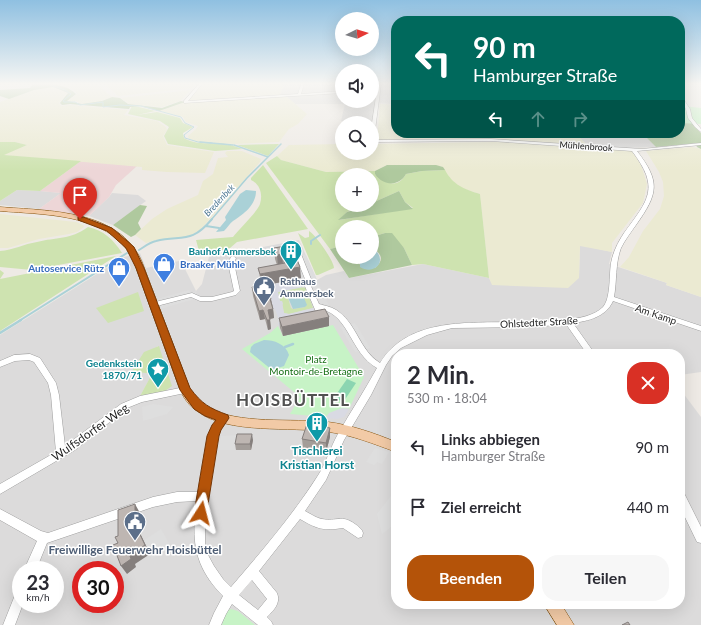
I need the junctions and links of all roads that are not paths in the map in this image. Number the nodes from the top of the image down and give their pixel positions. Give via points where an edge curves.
1 (375, 113) edge
2 (687, 113) edge
3 (701, 131) edge
4 (701, 144) edge
5 (634, 150) junction
6 (0, 209) edge
7 (296, 249) dead end
8 (233, 258) dead end
9 (610, 298) junction
10 (153, 305) junction
11 (568, 322) junction
12 (701, 329) edge
13 (395, 349) edge
14 (587, 349) edge
15 (391, 354) edge
16 (0, 364) edge
17 (381, 366) junction
18 (185, 390) junction
19 (224, 418) junction
20 (346, 430) junction
21 (391, 445) edge
22 (61, 454) junction
23 (0, 489) edge
24 (203, 496) junction
25 (685, 506) edge
26 (298, 512) junction
27 (0, 514) edge
28 (358, 533) dead end
29 (44, 538) junction
30 (701, 538) edge
31 (34, 561) edge
32 (252, 571) junction
33 (230, 594) junction
34 (555, 609) edge
35 (14, 613) edge
36 (263, 622) edge
37 (9, 625) edge
38 (216, 625) edge
39 (566, 625) edge

1 - 5 street, Mühlenbrook via 372,138 375,141 491,140
2 - 3 street
4 - 5 street, Mühlenbrook
5 - 9 street, Ohlstedter Straße via 649,172 652,190 647,205 616,253
6 - 10 main road via 88,221 114,232 133,252
7 - 17 street via 318,308 324,307 343,318 367,357
8 - 10 street via 231,264 237,291 234,294 207,300 190,295
9 - 11 street, Ohlstedter Straße via 607,306 599,313
9 - 12 street, Am Kamp
10 - 18 main road
11 - 13 street, Ohlstedter Straße via 451,326 421,335
11 - 14 street
15 - 17 street, Ohlstedter Straße
16 - 22 street via 14,358 30,357 37,360 52,383
17 - 20 street, Ohlstedter Straße
18 - 19 main road via 198,406
18 - 22 street, Wulfsdorfer Weg via 140,399 124,406
19 - 20 main road
19 - 24 street via 213,436
20 - 21 main road
20 - 26 street, Ohlstedter Straße via 321,479
22 - 23 street, Wulfsdorfer Weg
24 - 29 street via 177,497 153,502
24 - 33 street via 200,546 218,582
25 - 30 street
26 - 28 street via 326,526 345,523
26 - 32 street, Ohlstedter Straße
27 - 29 street
29 - 31 street
32 - 33 street, Ohlstedter Straße
32 - 36 street via 273,597
33 - 36 street
33 - 38 street, Ohlstedter Straße
34 - 39 main road
35 - 37 street

